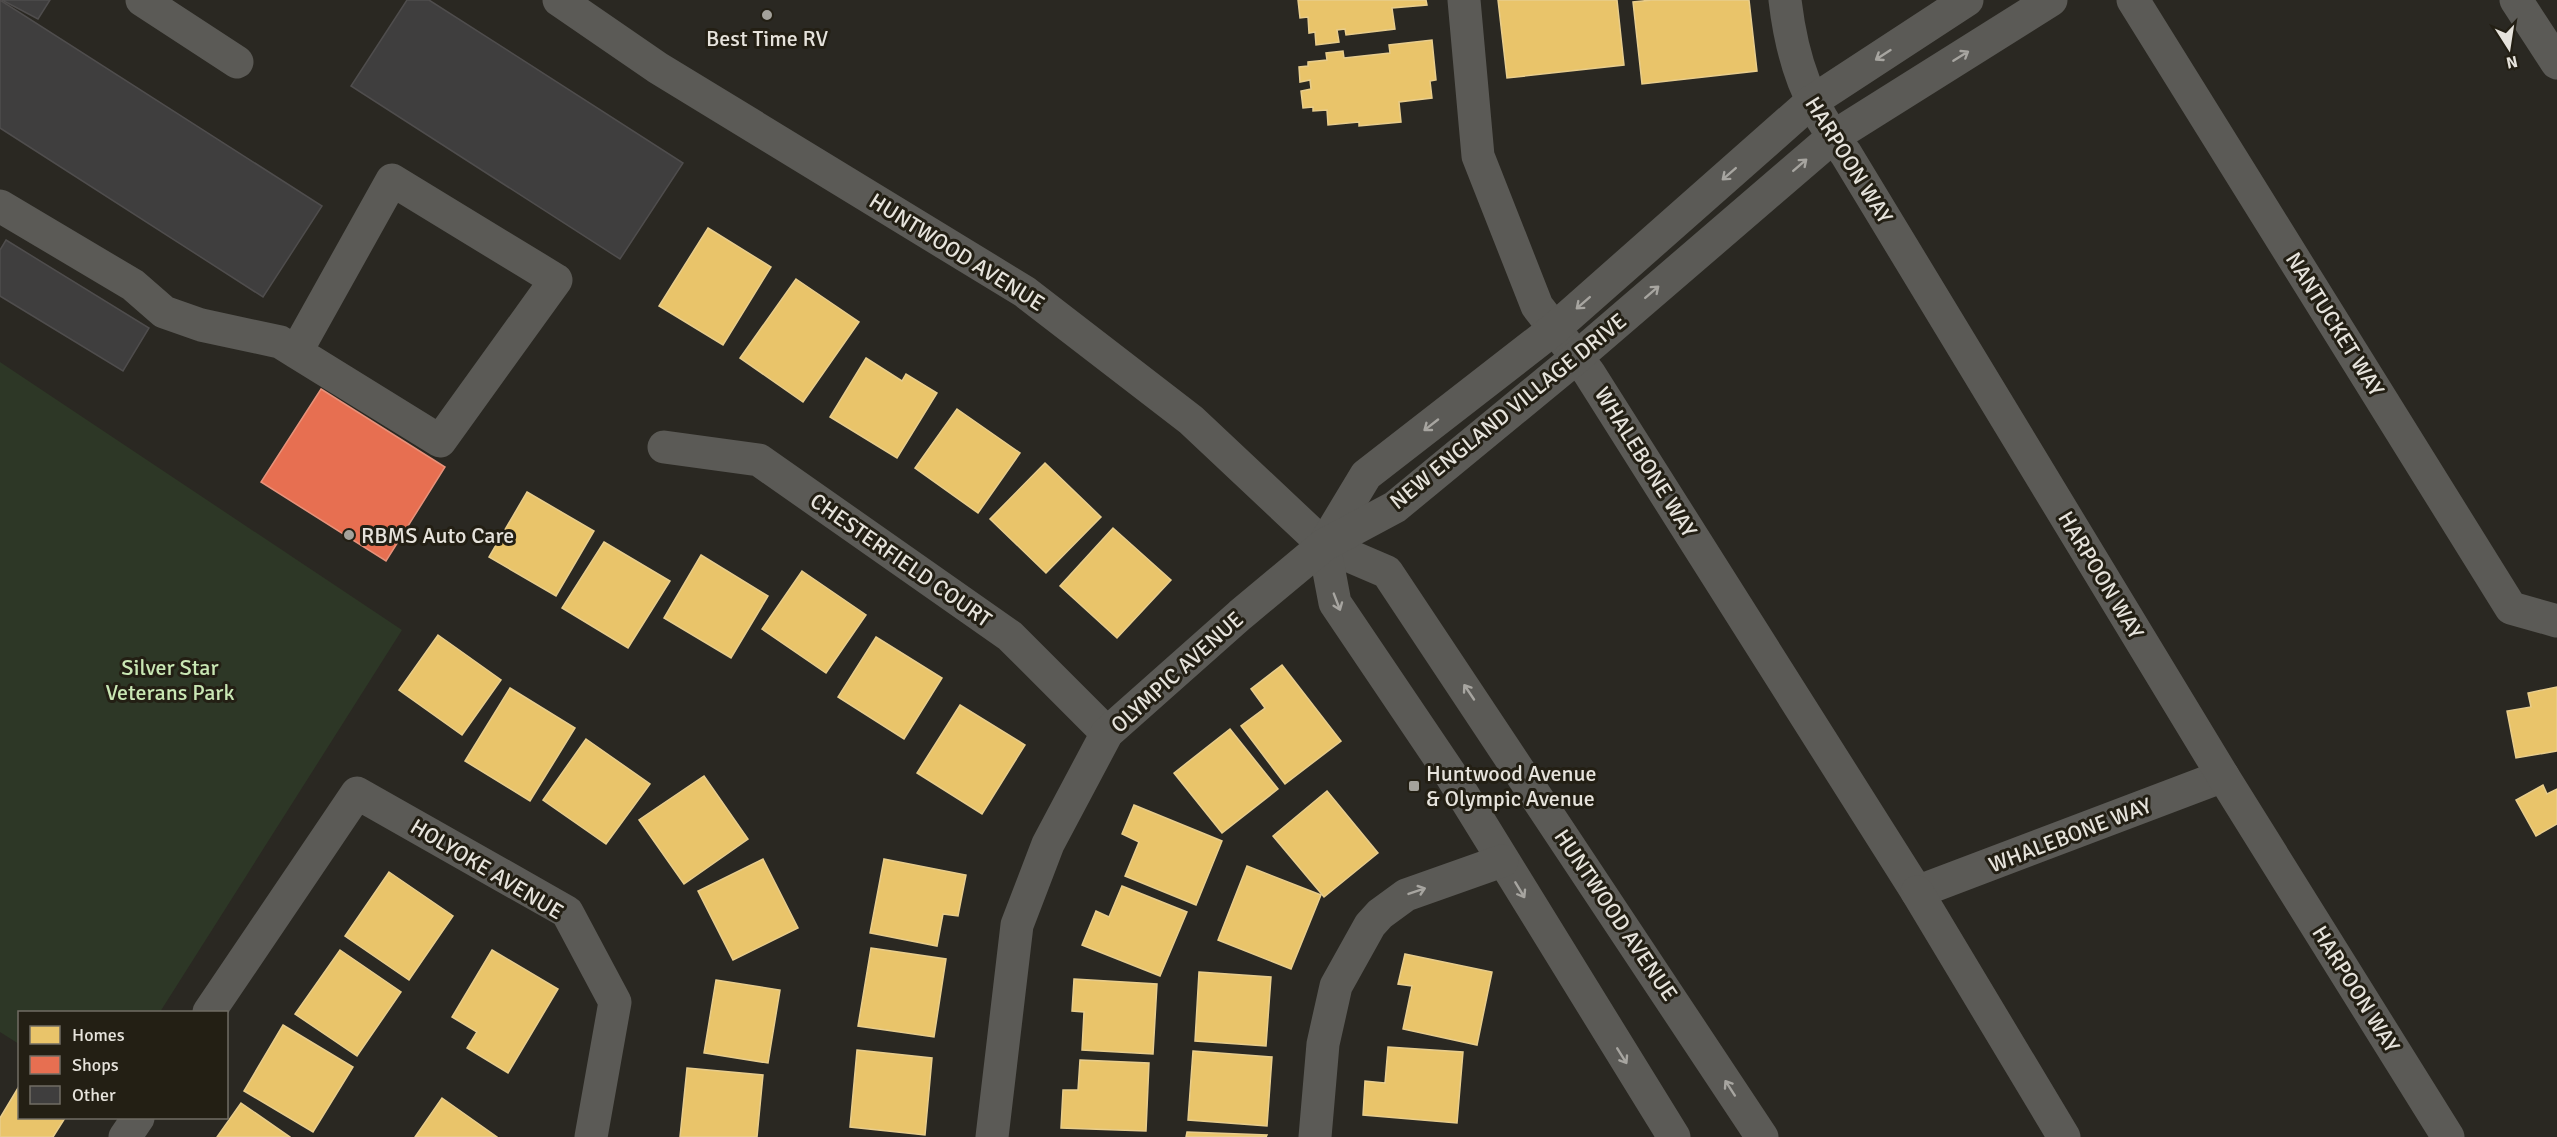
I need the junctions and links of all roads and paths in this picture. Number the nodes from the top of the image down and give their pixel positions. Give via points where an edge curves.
1 (142, 0) edge
2 (559, 0) edge
3 (1464, 0) edge
4 (1785, 0) edge
5 (1967, 0) edge
6 (2051, 0) edge
7 (2133, 0) edge
8 (2516, 0) edge
9 (237, 62) dead end
10 (2557, 63) edge
11 (1811, 102) junction
12 (1833, 137) junction
13 (0, 206) edge
14 (1554, 329) junction
15 (296, 352) junction
16 (1576, 358) junction
17 (664, 447) dead end
18 (1324, 545) junction
19 (2557, 621) edge
20 (1107, 733) junction
21 (2223, 776) junction
22 (1502, 861) junction
23 (1917, 892) junction
24 (210, 1011) edge
25 (137, 1119) edge
26 (125, 1137) edge
27 (591, 1137) edge
28 (992, 1137) edge
29 (1315, 1137) edge
30 (1674, 1137) edge
31 (1761, 1137) edge
32 (2064, 1137) edge
33 (2448, 1137) edge

1 - 9 street
2 - 18 street, HUNTWOOD AVENUE via 658,68 1025,292 1191,420
3 - 14 street, WHALEBONE WAY via 1478,156 1519,266 1537,306
4 - 11 street, HARPOON WAY via 1801,78
5 -> 11 street, NEW ENGLAND VILLAGE DRIVE
12 -> 6 street, NEW ENGLAND VILLAGE DRIVE
7 - 19 street, NANTUCKET WAY via 2511,608
8 - 10 street
11 - 12 street, HARPOON WAY
11 -> 14 street, NEW ENGLAND VILLAGE DRIVE
16 -> 12 street, NEW ENGLAND VILLAGE DRIVE
12 - 21 street, HARPOON WAY
13 - 15 street via 133,285 164,312 201,325 280,342
14 - 16 street, WHALEBONE WAY
14 -> 18 street, NEW ENGLAND VILLAGE DRIVE via 1366,475
15 - 15 street via 440,441 556,280 392,180
16 - 18 street, NEW ENGLAND VILLAGE DRIVE via 1395,507
16 - 23 street, WHALEBONE WAY via 1590,372
17 - 20 street, CHESTERFIELD COURT via 759,460 1010,636
18 - 20 street, OLYMPIC AVENUE
18 -> 22 street via 1335,603 1449,772
31 -> 18 street, HUNTWOOD AVENUE via 1388,572
20 - 28 street, OLYMPIC AVENUE via 1048,844 1017,925
21 - 23 street, WHALEBONE WAY
21 - 33 street, HARPOON WAY
29 -> 22 street via 1323,1044 1336,986 1370,925 1406,895
22 -> 30 street
23 - 32 street, WHALEBONE WAY
24 - 27 street, HOLYOKE AVENUE via 357,794 567,912 615,1002
25 - 26 street

